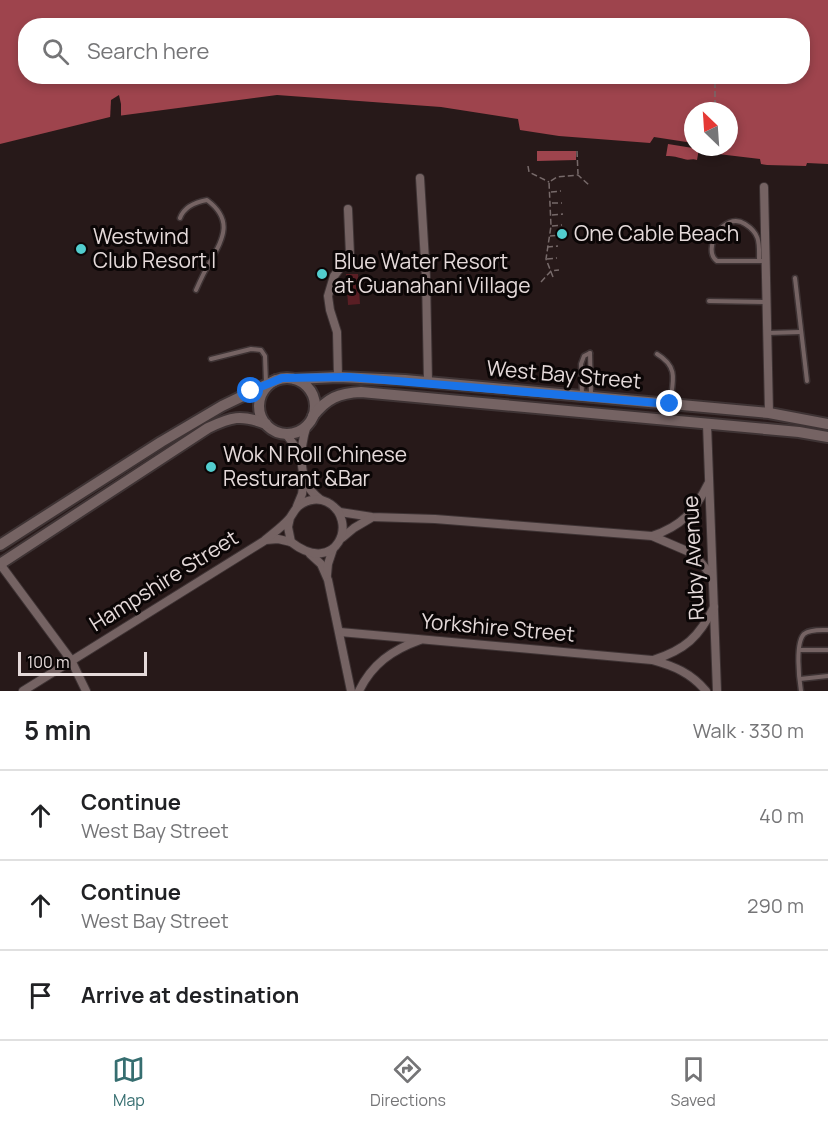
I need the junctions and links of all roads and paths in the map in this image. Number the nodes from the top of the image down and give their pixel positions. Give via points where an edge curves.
1 (715, 84) edge
2 (715, 102) edge
3 (577, 151) dead end
4 (528, 166) dead end
5 (578, 174) dead end
6 (420, 177) dead end
7 (549, 182) junction
8 (590, 185) dead end
9 (764, 187) dead end
10 (550, 192) junction
11 (561, 192) dead end
12 (562, 202) dead end
13 (551, 204) junction
14 (348, 209) dead end
15 (563, 214) dead end
16 (551, 215) junction
17 (180, 218) dead end
18 (562, 225) dead end
19 (551, 226) junction
20 (560, 235) dead end
21 (549, 236) junction
22 (558, 246) dead end
23 (547, 247) junction
24 (557, 258) dead end
25 (546, 259) junction
26 (762, 261) junction
27 (559, 270) dead end
28 (551, 271) junction
29 (553, 277) dead end
30 (795, 278) dead end
31 (541, 282) dead end
32 (196, 290) dead end
33 (709, 301) dead end
34 (766, 302) junction
35 (800, 332) junction
36 (767, 333) junction
37 (657, 354) dead end
38 (211, 359) dead end
39 (338, 376) junction
40 (295, 379) junction
41 (807, 381) dead end
42 (271, 382) junction
43 (428, 382) junction
44 (586, 396) junction
45 (670, 404) junction
46 (769, 413) junction
47 (310, 420) junction
48 (266, 424) junction
49 (706, 424) junction
50 (828, 424) edge
51 (286, 434) junction
52 (828, 437) edge
53 (301, 454) junction
54 (304, 476) junction
55 (708, 483) junction
56 (322, 500) junction
57 (333, 506) junction
58 (292, 514) junction
59 (372, 517) junction
60 (652, 536) junction
61 (264, 541) junction
62 (291, 542) junction
63 (338, 542) junction
64 (0, 544) edge
65 (308, 553) junction
66 (0, 564) edge
67 (711, 575) junction
68 (328, 580) junction
69 (714, 606) junction
70 (828, 630) edge
71 (340, 632) junction
72 (423, 639) junction
73 (800, 650) junction
74 (828, 650) edge
75 (71, 660) junction
76 (652, 660) junction
77 (828, 676) edge
78 (800, 679) junction
79 (22, 691) edge
80 (86, 691) edge
81 (351, 691) edge
82 (359, 691) edge
83 (706, 691) edge
84 (717, 691) edge
85 (801, 691) edge

1 - 2 path
3 - 5 path
4 - 7 path via 529,172
6 - 43 street
7 - 8 path via 578,175
7 - 10 path
9 - 26 street
10 - 11 path
10 - 13 path
12 - 13 path
13 - 16 path
14 - 39 street via 350,255 334,276 328,296 336,332
15 - 16 path
16 - 19 path
17 - 32 lane via 191,206 207,201 225,224 221,242
18 - 19 path
19 - 21 path
20 - 21 path
21 - 23 path
22 - 23 path
23 - 25 path
24 - 25 path
25 - 28 path
26 - 26 lane via 712,258 710,251 724,224 740,220 753,229
26 - 34 street
27 - 28 path
28 - 29 path
28 - 31 path
30 - 35 lane
33 - 34 lane
34 - 36 street
35 - 36 lane
35 - 41 lane
36 - 46 street
37 - 45 lane via 673,372
38 - 42 lane via 261,350
39 - 40 main road, West Bay Street
39 - 43 main road, West Bay Street
40 - 42 main road
40 - 47 main road via 311,390 315,403
42 - 48 main road via 260,399 259,410
42 - 64 main road via 161,442
43 - 44 main road, West Bay Street
44 - 44 lane via 581,364 590,353
44 - 45 main road, West Bay Street
45 - 46 main road, West Bay Street
46 - 50 main road, West Bay Street
47 - 49 main road, West Bay Street via 333,396 361,392
47 - 51 main road via 299,431
47 - 53 street
48 - 51 main road
48 - 66 main road via 236,417 208,428
49 - 52 main road, West Bay Street
49 - 55 street, Ruby Avenue
51 - 53 street
53 - 54 street
54 - 56 street via 310,490
54 - 58 street via 302,494
55 - 60 street via 687,516 668,531
55 - 67 street, Ruby Avenue
56 - 57 street
56 - 58 street via 309,501
57 - 59 street via 340,512
57 - 63 street via 343,524
58 - 61 street, Hampshire Street
58 - 62 street via 288,527
59 - 60 street
59 - 63 street
60 - 67 street via 694,554
61 - 62 street, Hampshire Street
61 - 75 street, Hampshire Street
62 - 65 street
63 - 65 street via 322,553
63 - 68 street via 328,564
65 - 68 street via 321,564
66 - 75 street
67 - 69 street, Ruby Avenue
68 - 71 street
69 - 76 street, Yorkshire Street via 692,640 672,654
69 - 84 street, Ruby Avenue
70 - 73 lane via 804,634
71 - 72 street, Yorkshire Street
71 - 81 street
72 - 76 street, Yorkshire Street
72 - 82 street via 390,654 366,677
73 - 74 lane
73 - 78 lane
75 - 79 street, Hampshire Street
75 - 80 street
76 - 83 street, Yorkshire Street via 686,672
77 - 78 lane
78 - 85 lane

